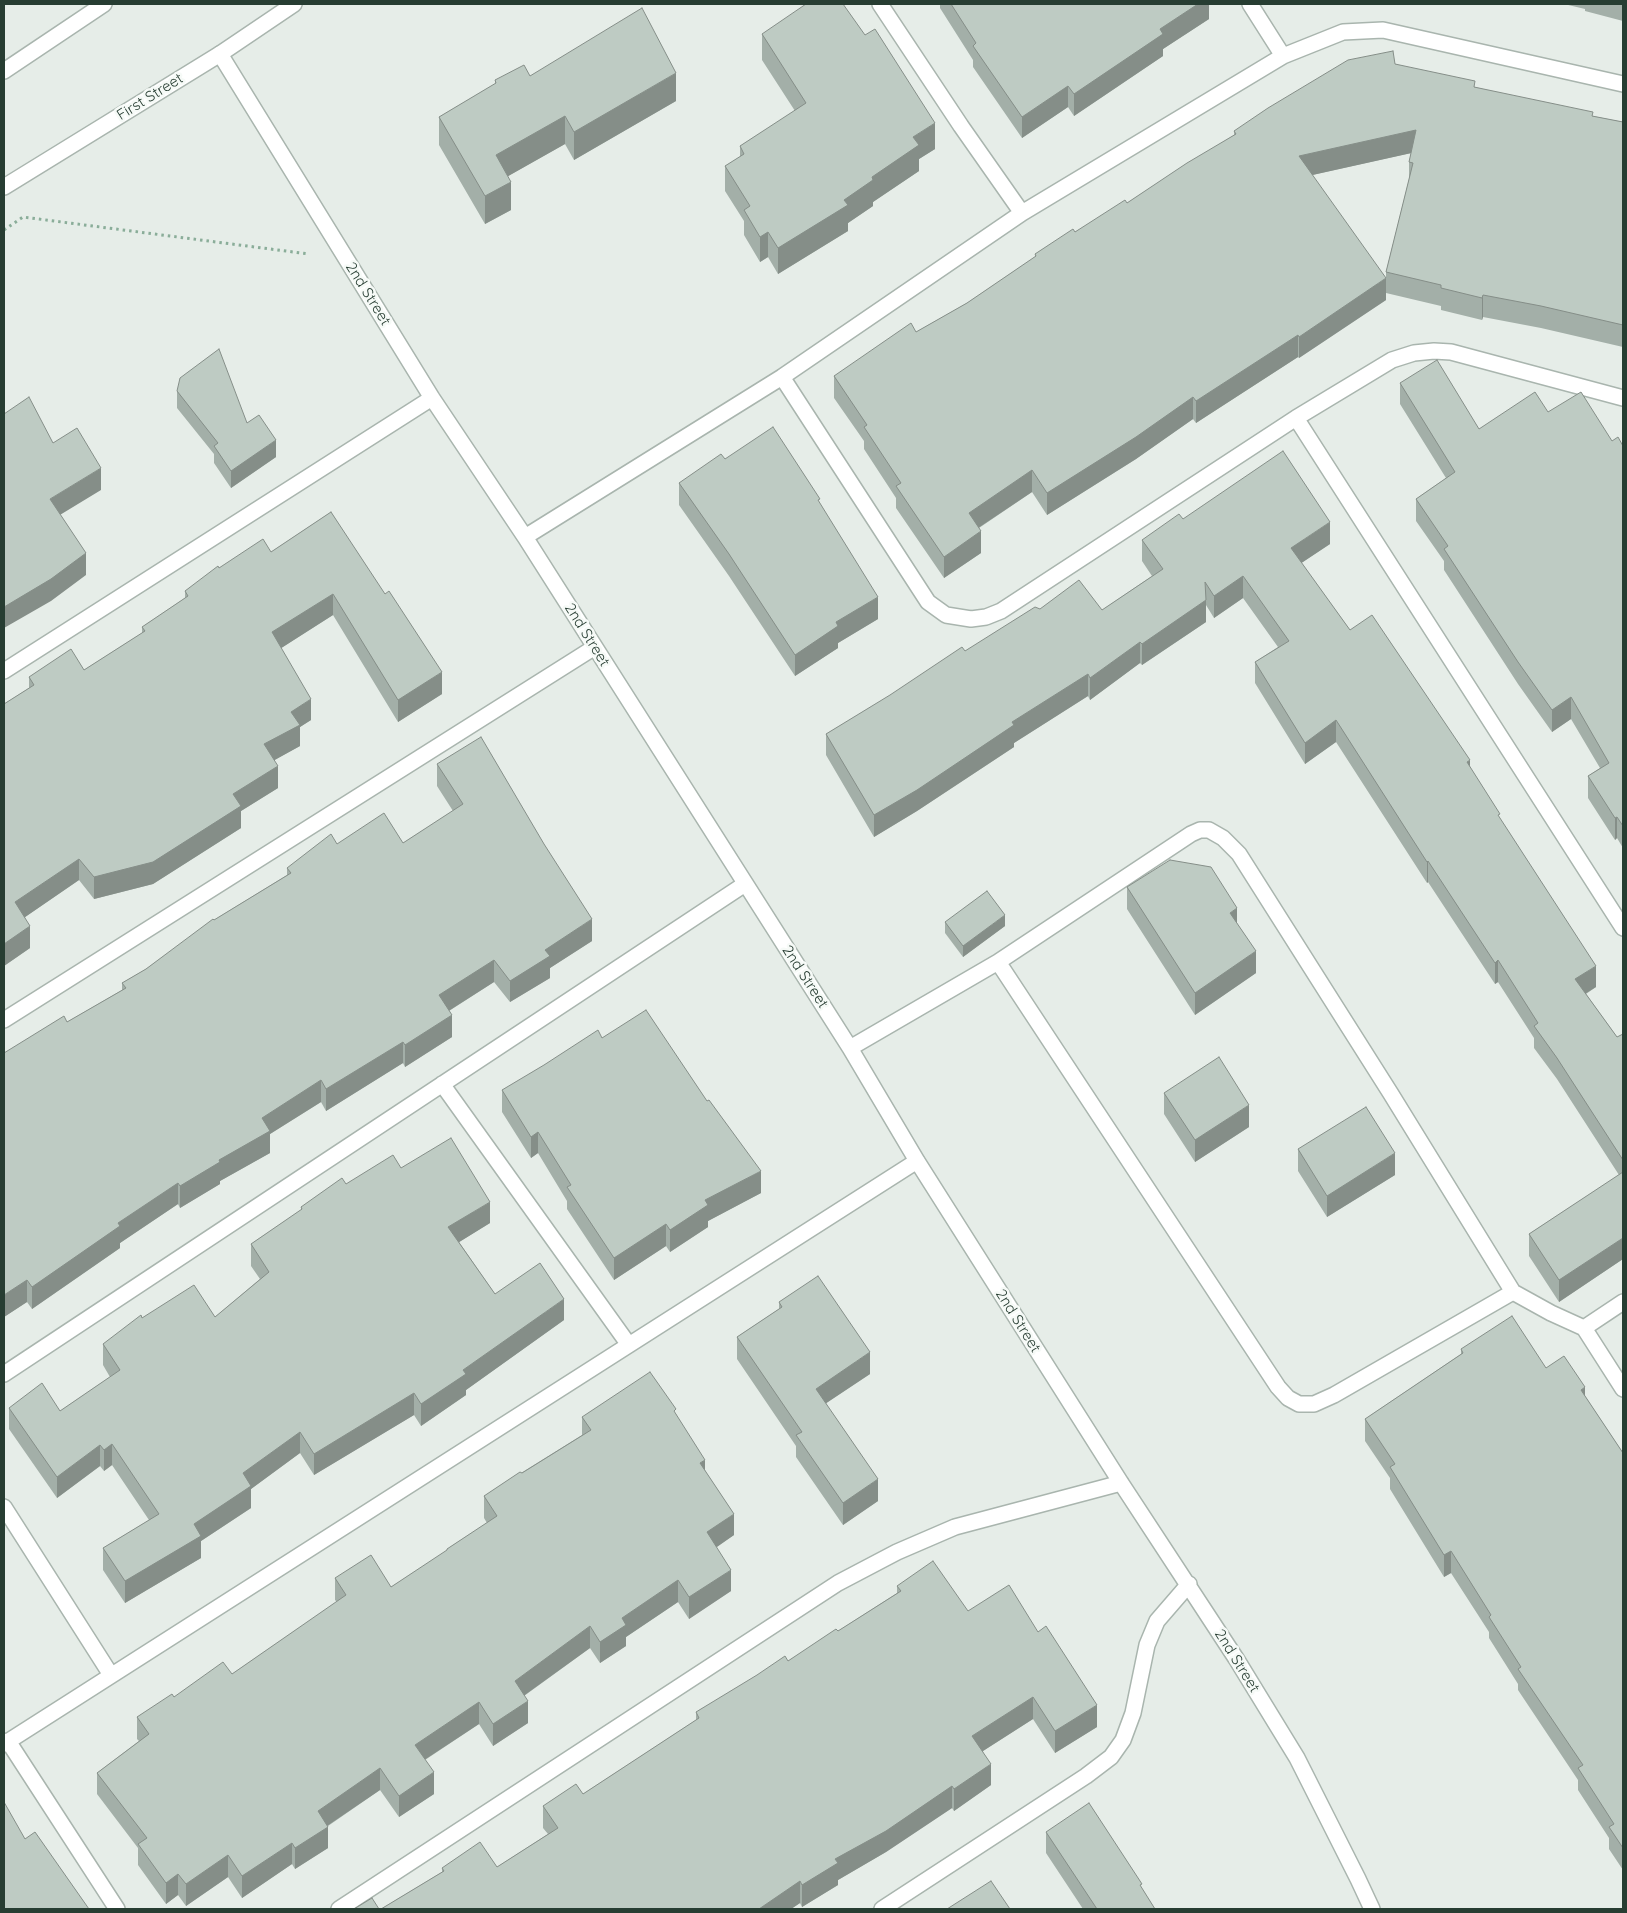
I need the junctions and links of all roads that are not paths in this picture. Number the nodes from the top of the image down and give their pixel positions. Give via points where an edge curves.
1 (104, 4) edge
2 (294, 4) edge
3 (880, 4) edge
4 (1250, 4) edge
5 (220, 54) junction
6 (1282, 56) junction
7 (4, 70) edge
8 (1623, 84) edge
9 (4, 187) edge
10 (1022, 213) junction
11 (782, 377) junction
12 (432, 398) junction
13 (1623, 398) edge
14 (1296, 418) junction
15 (525, 537) junction
16 (595, 648) junction
17 (4, 671) edge
18 (745, 884) junction
19 (1623, 928) edge
20 (998, 962) junction
21 (4, 1020) edge
22 (850, 1048) junction
23 (442, 1084) junction
24 (916, 1161) junction
25 (1513, 1292) junction
26 (1623, 1302) edge
27 (1584, 1328) junction
28 (629, 1345) junction
29 (4, 1374) edge
30 (1623, 1389) edge
31 (1121, 1483) junction
32 (4, 1508) edge
33 (1188, 1584) junction
34 (111, 1675) junction
35 (6, 1742) edge
36 (117, 1909) edge
37 (339, 1909) edge
38 (882, 1909) edge
39 (1372, 1909) edge

1 - 7 street
2 - 5 street, First Street
3 - 10 street
4 - 6 street
5 - 9 street, First Street
5 - 12 street, 2nd Street
6 - 8 street via 1343,32 1383,30
6 - 10 street
10 - 11 street
11 - 14 street via 928,602 946,615 971,619 1001,611
11 - 15 street
12 - 15 street, 2nd Street
12 - 17 street
13 - 14 street via 1451,352 1434,351 1392,360
14 - 19 street
15 - 16 street, 2nd Street
16 - 18 street, 2nd Street
16 - 21 street
18 - 22 street, 2nd Street
18 - 23 street
20 - 22 street
20 - 25 street via 1288,1398 1300,1404 1314,1404 1334,1395
20 - 25 street via 1191,834 1209,830 1223,838 1238,854
22 - 24 street, 2nd Street
23 - 28 street
23 - 29 street
24 - 28 street
24 - 31 street, 2nd Street
25 - 27 street
26 - 27 street
27 - 30 street
28 - 34 street
31 - 33 street, 2nd Street
31 - 37 street via 956,1527 897,1552 838,1583
32 - 34 street
33 - 38 street via 1157,1620 1147,1645 1133,1712 1123,1740 1111,1757
33 - 39 street, 2nd Street via 1297,1758
34 - 35 street
35 - 36 street

